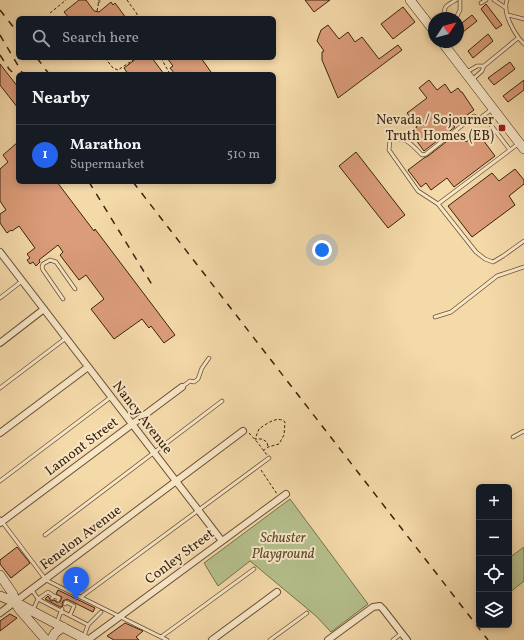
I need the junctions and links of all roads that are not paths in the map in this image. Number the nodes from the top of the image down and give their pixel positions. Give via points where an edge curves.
1 (410, 0) edge
2 (456, 0) edge
3 (460, 0) edge
4 (486, 0) edge
5 (494, 0) edge
6 (507, 0) edge
7 (481, 3) dead end
8 (506, 8) junction
9 (444, 12) edge
10 (459, 12) edge
11 (508, 15) junction
12 (524, 19) edge
13 (428, 23) edge
14 (518, 38) junction
15 (524, 44) edge
16 (447, 48) edge
17 (484, 66) junction
18 (468, 76) junction
19 (493, 108) junction
20 (484, 116) junction
21 (522, 146) edge
22 (510, 150) junction
23 (438, 204) junction
24 (524, 241) edge
25 (0, 252) edge
26 (524, 267) edge
27 (22, 281) junction
28 (75, 289) dead end
29 (0, 298) edge
30 (63, 299) dead end
31 (44, 309) junction
32 (436, 317) dead end
33 (66, 338) junction
34 (0, 343) edge
35 (209, 358) dead end
36 (88, 367) junction
37 (182, 387) joint
38 (0, 388) edge
39 (111, 397) junction
40 (222, 402) dead end
41 (132, 424) junction
42 (524, 431) edge
43 (0, 432) edge
44 (243, 432) road end
45 (513, 437) dead end
46 (154, 453) junction
47 (269, 458) road end
48 (0, 481) edge
49 (176, 481) junction
50 (286, 494) dead end
51 (199, 511) junction
52 (1, 521) edge
53 (45, 535) dead end
54 (222, 541) junction
55 (254, 568) dead end
56 (0, 575) edge
57 (46, 580) junction
58 (32, 590) junction
59 (277, 592) dead end
60 (0, 596) edge
61 (81, 597) junction
62 (38, 599) junction
63 (59, 599) dead end
64 (15, 602) junction
65 (65, 602) dead end
66 (62, 610) junction
67 (32, 611) junction
68 (101, 612) dead end
69 (0, 613) edge
70 (307, 613) dead end
71 (70, 615) junction
72 (120, 616) junction
73 (88, 624) junction
74 (60, 626) junction
75 (402, 633) junction
76 (161, 637) junction
77 (86, 639) edge
78 (46, 640) edge
79 (51, 640) edge
80 (167, 640) edge
81 (212, 640) edge
82 (270, 640) edge
83 (328, 640) edge
84 (393, 640) edge
85 (407, 640) edge

1 - 13 main road
2 - 9 lane via 448,5
3 - 10 lane
4 - 7 lane
5 - 8 lane
6 - 8 lane
8 - 11 lane
11 - 12 lane
11 - 14 lane
14 - 15 lane
14 - 17 lane
16 - 18 main road
17 - 18 lane via 482,71
17 - 18 lane via 477,66
18 - 19 main road
19 - 20 lane
19 - 21 main road
20 - 22 lane
20 - 23 lane via 479,119 474,116 426,154 422,155 408,141 397,138 390,140 389,150 418,191
21 - 22 lane
22 - 23 lane
23 - 24 lane via 485,260 493,262
25 - 27 street, Nancy Avenue
26 - 32 lane via 497,276 451,312
27 - 29 lane
27 - 31 street, Nancy Avenue
28 - 30 lane via 56,262 50,260 43,264 43,270
31 - 33 street, Nancy Avenue
31 - 34 street
33 - 36 street, Nancy Avenue
33 - 38 lane
35 - 37 lane, Lamont Street via 197,381 190,381
36 - 39 street, Nancy Avenue
36 - 43 street
37 - 41 street, Lamont Street
39 - 41 street, Nancy Avenue
39 - 48 lane
40 - 46 lane
41 - 46 street, Nancy Avenue
41 - 52 street, Lamont Street
42 - 45 lane
44 - 49 street, Fenelon Avenue
46 - 49 street, Nancy Avenue
46 - 53 lane
47 - 51 lane
49 - 51 street, Nancy Avenue
49 - 57 street, Fenelon Avenue
50 - 54 street, Conley Street
51 - 54 street, Nancy Avenue
51 - 61 lane
52 - 57 lane
54 - 72 street, Conley Street
55 - 76 lane
56 - 64 main road via 13,594
57 - 58 street, Fenelon Avenue
57 - 61 lane
58 - 62 lane
58 - 64 street, Fenelon Avenue
59 - 81 street
60 - 64 main road
61 - 72 lane
62 - 63 lane via 48,592
62 - 66 lane
62 - 67 lane
64 - 67 main road
64 - 69 street, Fenelon Avenue
64 - 78 main road
65 - 71 lane via 74,606
66 - 71 lane
66 - 74 lane
67 - 74 main road
68 - 73 lane
70 - 82 lane
71 - 73 lane
72 - 76 lane
72 - 77 street, Conley Street
73 - 77 lane
74 - 77 main road
74 - 79 main road
75 - 83 street via 383,608 378,606
75 - 84 lane
75 - 85 street
76 - 80 lane

